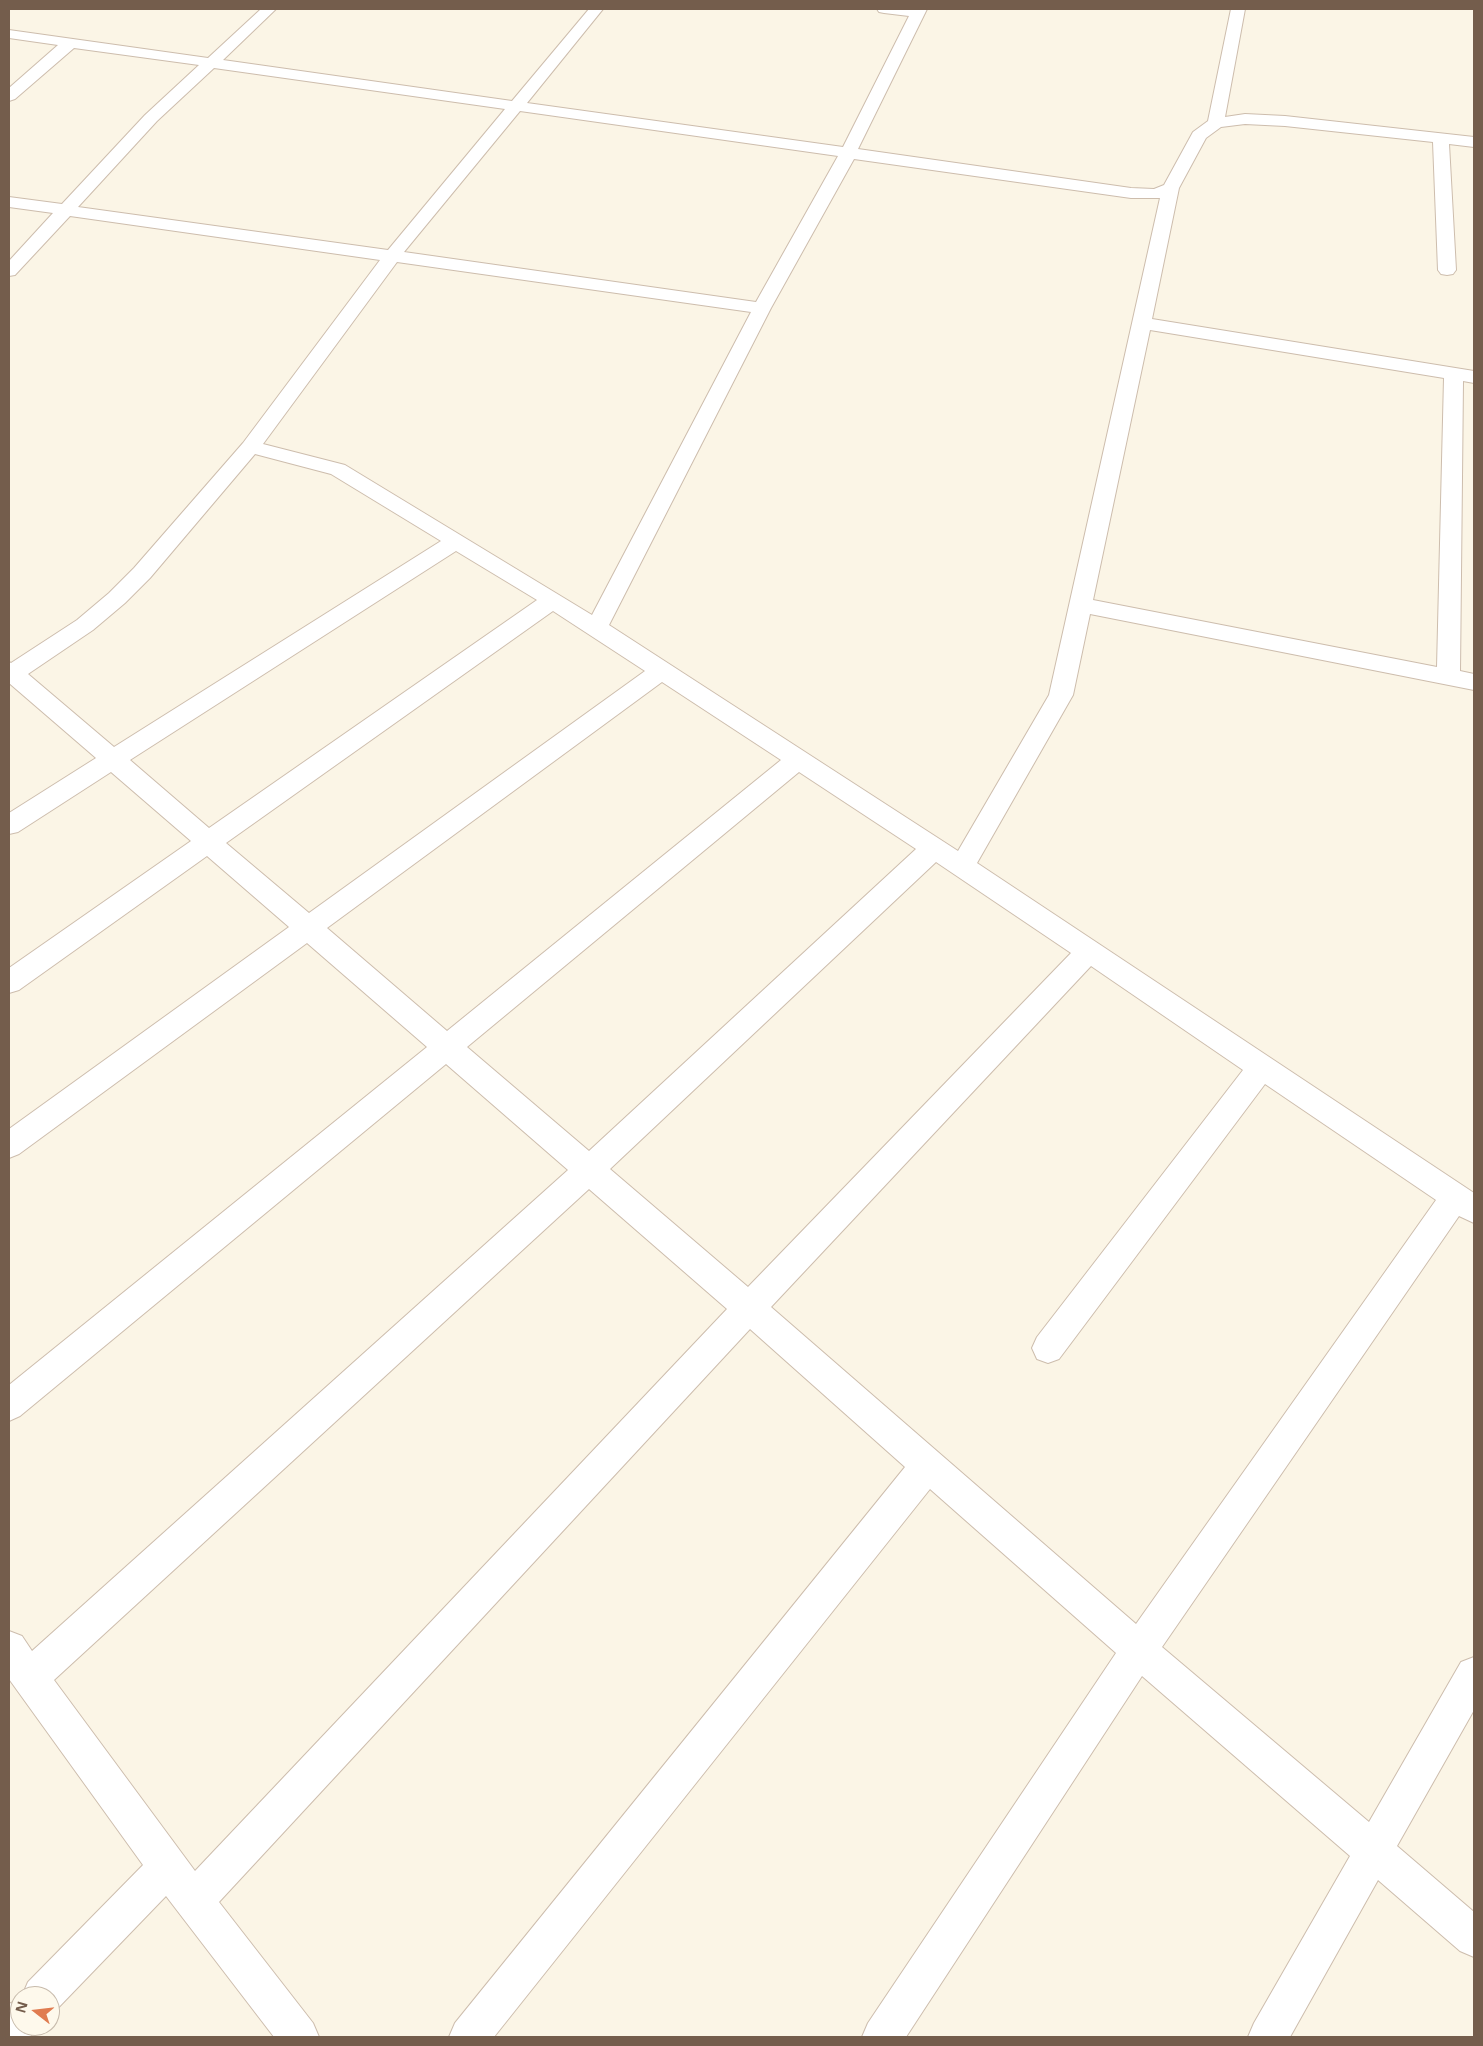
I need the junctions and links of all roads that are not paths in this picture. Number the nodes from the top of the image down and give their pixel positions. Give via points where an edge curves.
1 (269, 9) edge
2 (596, 9) edge
3 (884, 9) edge
4 (1238, 9) edge
5 (919, 11) edge
6 (9, 34) edge
7 (70, 43) junction
8 (210, 64) junction
9 (9, 96) edge
10 (514, 107) junction
11 (1216, 123) junction
12 (1441, 138) junction
13 (1474, 142) edge
14 (848, 154) junction
15 (1171, 188) junction
16 (9, 202) edge
17 (66, 209) junction
18 (392, 255) junction
19 (1448, 270) dead end
20 (9, 271) edge
21 (762, 308) junction
22 (1141, 323) junction
23 (1464, 375) edge
24 (250, 447) junction
25 (456, 541) junction
26 (553, 600) junction
27 (1080, 605) junction
28 (596, 628) junction
29 (662, 670) junction
30 (10, 673) edge
31 (1448, 677) junction
32 (1474, 682) edge
33 (799, 759) junction
34 (112, 760) junction
35 (9, 825) edge
36 (208, 842) junction
37 (934, 848) junction
38 (962, 866) junction
39 (308, 928) junction
40 (1089, 951) junction
41 (9, 982) edge
42 (446, 1047) junction
43 (1262, 1067) junction
44 (9, 1145) edge
45 (589, 1170) junction
46 (1465, 1203) edge
47 (749, 1308) junction
48 (1048, 1348) dead end
49 (9, 1405) edge
50 (928, 1466) junction
51 (1139, 1650) junction
52 (15, 1660) edge
53 (1474, 1675) edge
54 (1373, 1850) junction
55 (168, 1867) junction
56 (194, 1901) junction
57 (1474, 1936) edge
58 (52, 1986) edge
59 (299, 2037) edge
60 (469, 2037) edge
61 (882, 2037) edge
62 (1268, 2037) edge

1 - 8 street
2 - 10 street
3 - 5 street
4 - 11 street
5 - 14 street
6 - 7 street
7 - 8 street
7 - 9 street
8 - 10 street
8 - 17 street via 151,118
10 - 14 street
10 - 18 street
11 - 12 street via 1244,119 1285,121
11 - 15 street via 1198,136
12 - 13 street
12 - 19 street
14 - 15 street via 1131,193 1156,194
14 - 21 street
15 - 22 street
16 - 17 street
17 - 18 street
17 - 20 street
18 - 21 street
18 - 24 street
21 - 28 street
22 - 23 street
22 - 27 street
23 - 31 street
24 - 25 street via 338,469
24 - 30 street via 118,598 85,625
25 - 26 street
25 - 34 street
26 - 28 street
26 - 36 street
27 - 31 street
27 - 38 street via 1061,695
28 - 29 street
29 - 33 street
29 - 39 street
30 - 34 street
31 - 32 street
33 - 37 street
33 - 42 street
34 - 35 street
34 - 36 street
36 - 39 street
36 - 41 street
37 - 38 street
37 - 45 street
38 - 40 street
39 - 42 street
39 - 44 street
40 - 43 street
40 - 47 street
42 - 45 street
42 - 49 street
43 - 46 street
43 - 48 street
45 - 47 street
45 - 52 street
46 - 51 street
47 - 50 street
47 - 56 street
50 - 51 street
50 - 60 street
51 - 54 street
51 - 61 street
52 - 55 street
53 - 54 street
54 - 57 street
54 - 62 street
55 - 56 street
55 - 58 street
56 - 59 street

